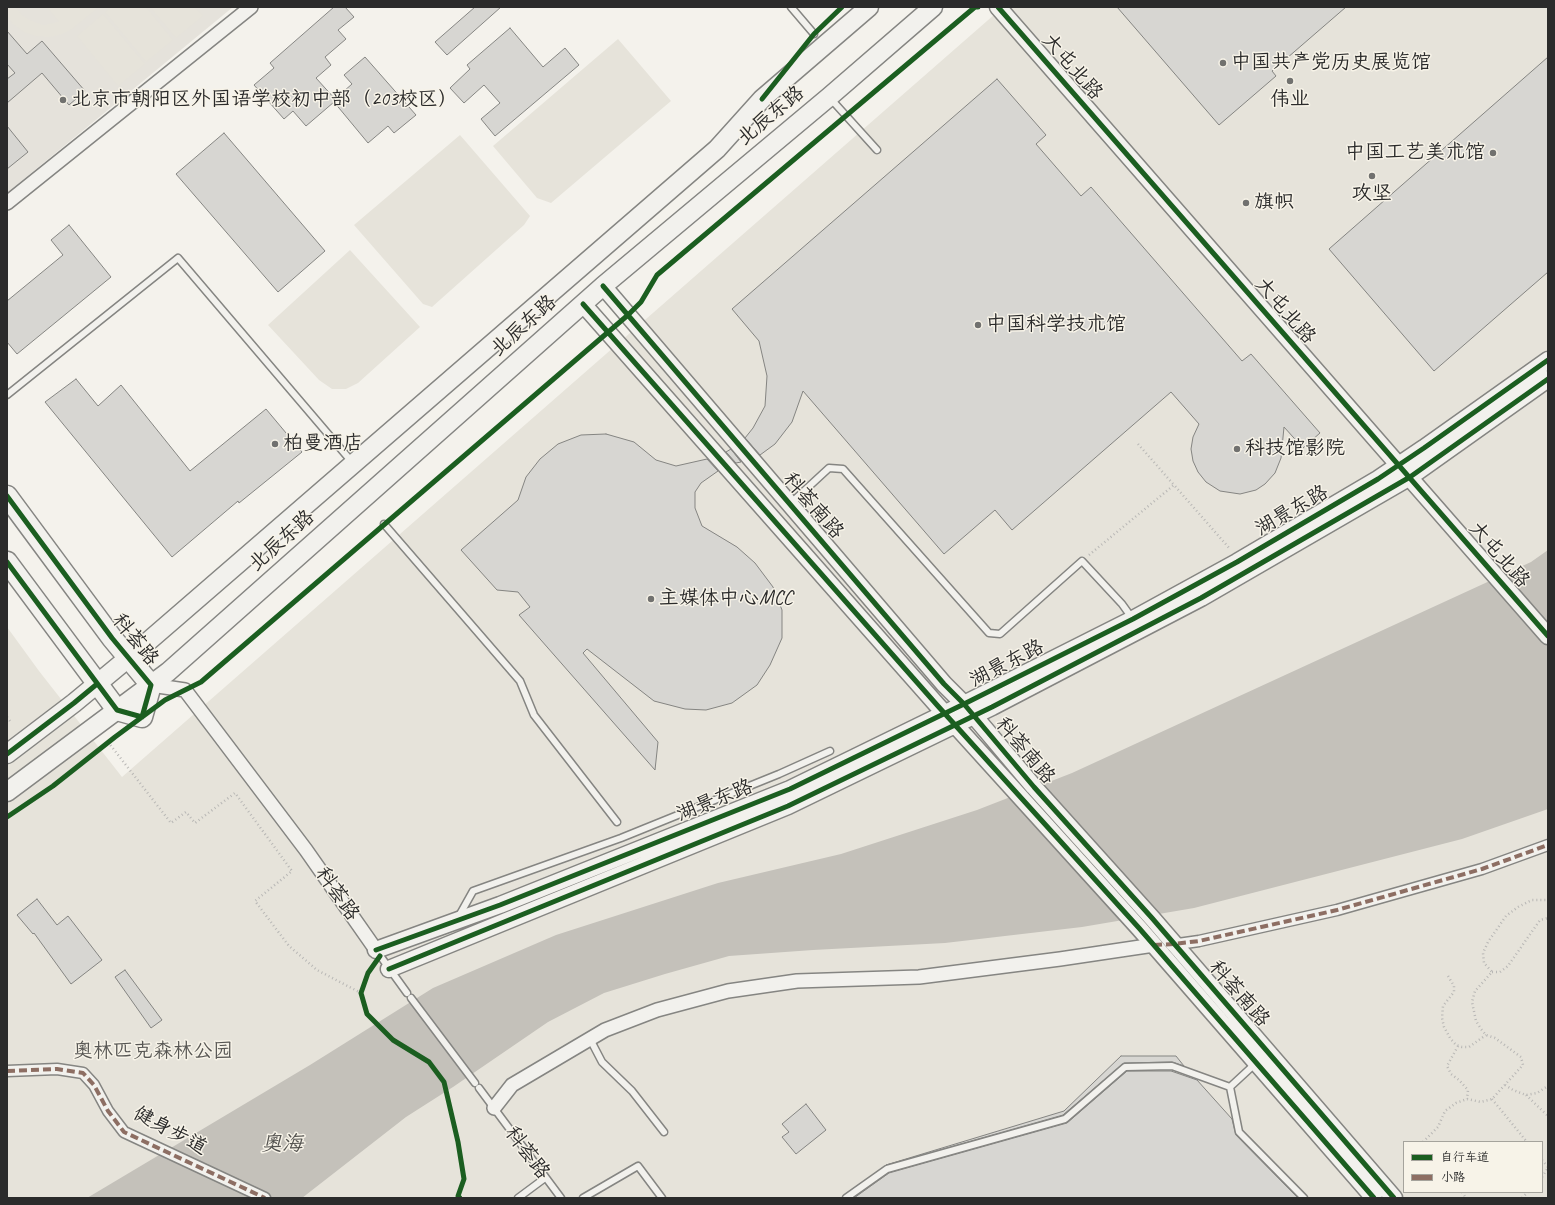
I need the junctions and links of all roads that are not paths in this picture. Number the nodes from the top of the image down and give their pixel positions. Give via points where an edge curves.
1 (251, 7) edge
2 (790, 7) edge
3 (868, 7) edge
4 (933, 7) edge
5 (998, 7) edge
6 (814, 34) dead end
7 (829, 97) junction
8 (877, 150) dead end
9 (7, 204) edge
10 (603, 286) junction
11 (583, 304) junction
12 (1548, 360) edge
13 (1548, 379) edge
14 (7, 395) edge
15 (354, 464) junction
16 (1399, 465) junction
17 (1410, 477) junction
18 (7, 496) edge
19 (790, 504) junction
20 (384, 524) dead end
21 (7, 562) edge
22 (1133, 619) junction
23 (1548, 636) edge
24 (128, 658) junction
25 (97, 684) junction
26 (151, 685) junction
27 (117, 710) junction
28 (969, 710) junction
29 (950, 719) junction
30 (830, 751) dead end
31 (7, 754) edge
32 (7, 792) edge
33 (617, 822) dead end
34 (1548, 845) edge
35 (456, 921) junction
36 (436, 928) junction
37 (1174, 944) junction
38 (1154, 945) junction
39 (443, 947) junction
40 (376, 950) junction
41 (389, 969) junction
42 (407, 993) dead end
43 (411, 998) dead end
44 (590, 1040) junction
45 (1256, 1063) junction
46 (7, 1071) edge
47 (1230, 1087) junction
48 (494, 1108) junction
49 (664, 1132) dead end
50 (546, 1178) junction
51 (265, 1198) edge
52 (518, 1198) edge
53 (561, 1198) edge
54 (583, 1198) edge
55 (662, 1198) edge
56 (846, 1198) edge
57 (1304, 1198) edge
58 (1374, 1198) edge
59 (1394, 1198) edge

1 - 9 street
2 - 6 lane
3 - 15 main road, 北辰东路 via 762,99 717,149
4 - 7 main road, 北辰东路
5 - 16 street, 大屯北路
7 - 8 lane
7 - 10 main road, 北辰东路
10 - 11 main road, 北辰东路
10 - 19 street, 科荟南路
11 - 26 main road, 北辰东路
11 - 29 street, 科荟南路
12 - 16 street, 湖景东路
13 - 17 street, 湖景东路
14 - 15 lane via 178,258
15 - 24 main road, 北辰东路
16 - 17 street, 大屯北路
16 - 22 street, 湖景东路 via 1237,562
17 - 23 street, 大屯北路
17 - 28 street, 湖景东路 via 1201,598
18 - 24 main road, 科荟路
19 - 22 lane via 830,468 843,469 989,633 1000,634 1082,561
19 - 28 street, 科荟南路
20 - 33 lane via 520,680 534,715
21 - 25 main road
22 - 28 street, 湖景东路
24 - 25 main road, 北辰东路
24 - 26 main road, 科荟路
25 - 27 main road
25 - 31 main road, 北辰东路
26 - 27 main road, 科荟路 via 142,717
26 - 40 street, 科荟路 via 185,690 306,850
27 - 32 main road
28 - 29 street, 湖景东路
28 - 37 street, 科荟南路 via 1034,788
29 - 35 street, 湖景东路 via 790,789
29 - 38 street, 科荟南路
29 - 39 street, 湖景东路 via 788,806
30 - 35 lane via 621,838 473,891
34 - 37 street via 1482,869 1337,910 1199,941
35 - 36 street, 湖景东路
36 - 39 street via 435,939
36 - 40 street, 湖景东路
37 - 38 street
37 - 59 street, 科荟南路
38 - 44 street via 919,977 797,981 728,991 657,1010 605,1030
38 - 45 street, 科荟南路
39 - 41 street, 湖景东路
40 - 41 lane, 科荟路
41 - 42 lane, 科荟路
43 - 48 lane, 科荟路
44 - 48 street via 512,1085
44 - 49 lane via 602,1062 632,1091
45 - 47 lane
45 - 58 street, 科荟南路
46 - 51 street, 健身步道 via 57,1069 83,1073 94,1085 108,1111 124,1132
47 - 56 lane via 1172,1066 1124,1067 1065,1119 887,1169
47 - 57 lane via 1239,1132
48 - 50 lane, 科荟路
50 - 52 lane
50 - 53 lane, 科荟路
54 - 55 lane via 638,1166

